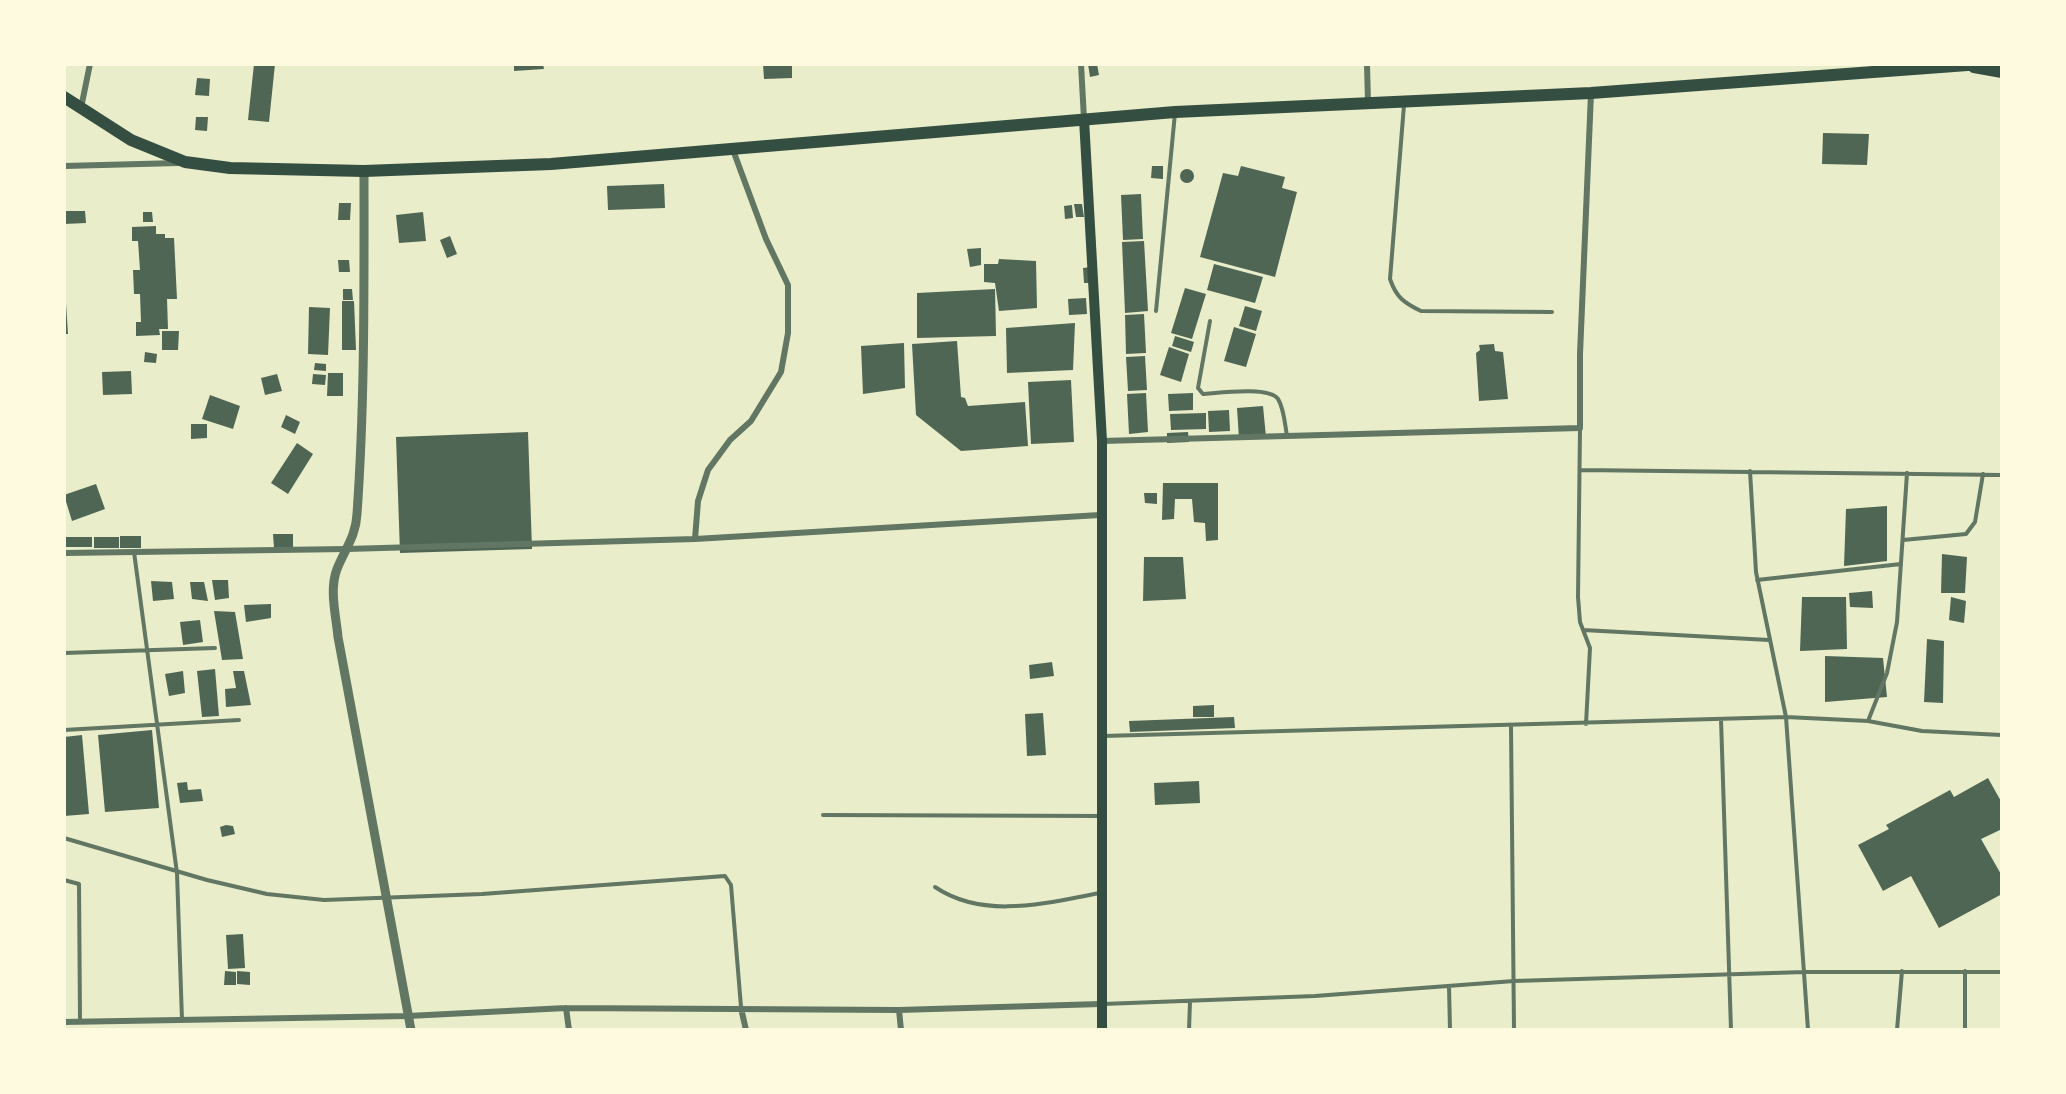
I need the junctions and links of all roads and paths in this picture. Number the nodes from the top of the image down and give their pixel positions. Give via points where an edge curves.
1 (90, 64) edge
2 (1081, 64) edge
3 (1367, 64) edge
4 (1977, 66) edge
5 (1882, 68) edge
6 (2001, 72) edge
7 (1592, 93) junction
8 (64, 97) edge
9 (1405, 101) junction
10 (1368, 102) junction
11 (81, 110) junction
12 (1175, 112) junction
13 (1084, 119) junction
14 (732, 149) junction
15 (186, 162) junction
16 (64, 166) edge
17 (364, 171) junction
18 (1156, 311) dead end
19 (1552, 312) dead end
20 (1210, 321) dead end
21 (1580, 428) junction
22 (1287, 436) junction
23 (1102, 441) junction
24 (1580, 470) junction
25 (1750, 471) junction
26 (1907, 474) junction
27 (1983, 474) junction
28 (2001, 475) edge
29 (1100, 515) junction
30 (695, 539) junction
31 (1903, 540) junction
32 (347, 549) junction
33 (134, 552) junction
34 (64, 553) edge
35 (1901, 564) junction
36 (1757, 580) junction
37 (1583, 630) junction
38 (1769, 640) junction
39 (146, 648) junction
40 (215, 648) dead end
41 (64, 653) edge
42 (1786, 717) junction
43 (1721, 719) junction
44 (238, 720) dead end
45 (1868, 721) junction
46 (156, 724) junction
47 (1586, 724) junction
48 (1510, 726) junction
49 (64, 730) edge
50 (2001, 735) edge
51 (1100, 736) junction
52 (823, 815) dead end
53 (1101, 816) junction
54 (64, 838) edge
55 (177, 873) junction
56 (64, 880) edge
57 (935, 887) dead end
58 (1100, 893) junction
59 (388, 899) junction
60 (1902, 970) junction
61 (1965, 970) junction
62 (1805, 972) junction
63 (2001, 972) edge
64 (1729, 975) junction
65 (1514, 981) junction
66 (1449, 986) junction
67 (1190, 1002) junction
68 (1101, 1004) junction
69 (566, 1008) junction
70 (741, 1008) junction
71 (898, 1011) junction
72 (408, 1016) junction
73 (81, 1021) junction
74 (163, 1021) junction
75 (182, 1021) junction
76 (64, 1022) edge
77 (164, 1029) edge
78 (411, 1029) edge
79 (569, 1029) edge
80 (746, 1029) edge
81 (901, 1029) edge
82 (1102, 1029) edge
83 (1190, 1029) edge
84 (1450, 1029) edge
85 (1514, 1029) edge
86 (1731, 1029) edge
87 (1808, 1029) edge
88 (1897, 1029) edge
89 (1965, 1029) edge

1 - 11 street
2 - 13 street
3 - 10 street
4 - 5 main road
4 - 6 main road
5 - 7 main road
7 - 9 main road
7 - 21 street
8 - 11 main road
9 - 10 main road
9 - 19 lane via 1390,279 1395,294 1421,311
10 - 12 main road
11 - 15 main road via 139,144
12 - 13 main road
12 - 18 lane
13 - 14 main road
13 - 23 main road
14 - 17 main road via 551,164
14 - 30 street via 788,285 788,333 781,372 751,421 714,458 708,470 698,501
15 - 16 street
15 - 17 main road via 230,168
17 - 32 street via 361,437 355,534
20 - 22 lane via 1199,392 1275,394
21 - 22 street
21 - 24 lane
22 - 23 street
23 - 29 main road
24 - 25 lane
24 - 37 lane via 1578,597
25 - 26 lane
25 - 36 lane
26 - 27 lane
26 - 31 lane
27 - 28 lane
27 - 31 lane via 1975,522 1966,534
29 - 30 street
29 - 51 main road
30 - 32 street
31 - 35 lane
32 - 33 street
32 - 59 street via 333,586 335,608
33 - 34 street
33 - 39 lane
35 - 36 lane
35 - 45 lane via 1897,622 1887,673
36 - 38 lane
37 - 38 lane
37 - 47 lane via 1590,648 1591,671
38 - 42 lane
39 - 40 lane
39 - 41 lane
39 - 46 lane
42 - 43 lane
42 - 45 lane
42 - 62 lane
43 - 47 lane
43 - 64 lane
44 - 46 lane
45 - 50 lane via 1922,731
46 - 49 lane
46 - 55 lane
47 - 48 lane
48 - 51 lane
48 - 65 lane
51 - 53 main road
52 - 53 lane
53 - 58 main road
54 - 55 lane
55 - 59 lane via 267,894 324,900
55 - 75 lane
56 - 73 lane via 79,884
57 - 58 lane via 961,900 1017,907
58 - 68 main road
59 - 70 lane via 725,876 731,885
59 - 72 street
60 - 61 lane
60 - 62 lane
60 - 88 lane
61 - 63 lane
61 - 89 lane
62 - 64 lane
62 - 87 lane
64 - 65 lane
64 - 86 lane
65 - 66 lane
65 - 85 lane
66 - 67 lane
66 - 84 lane
67 - 68 lane
67 - 83 lane
68 - 71 street
68 - 82 main road
69 - 70 street
69 - 72 street
69 - 79 street
70 - 71 street
70 - 80 street
71 - 81 street
72 - 75 street
72 - 78 street
73 - 74 street
73 - 76 street
74 - 75 street
74 - 77 street

